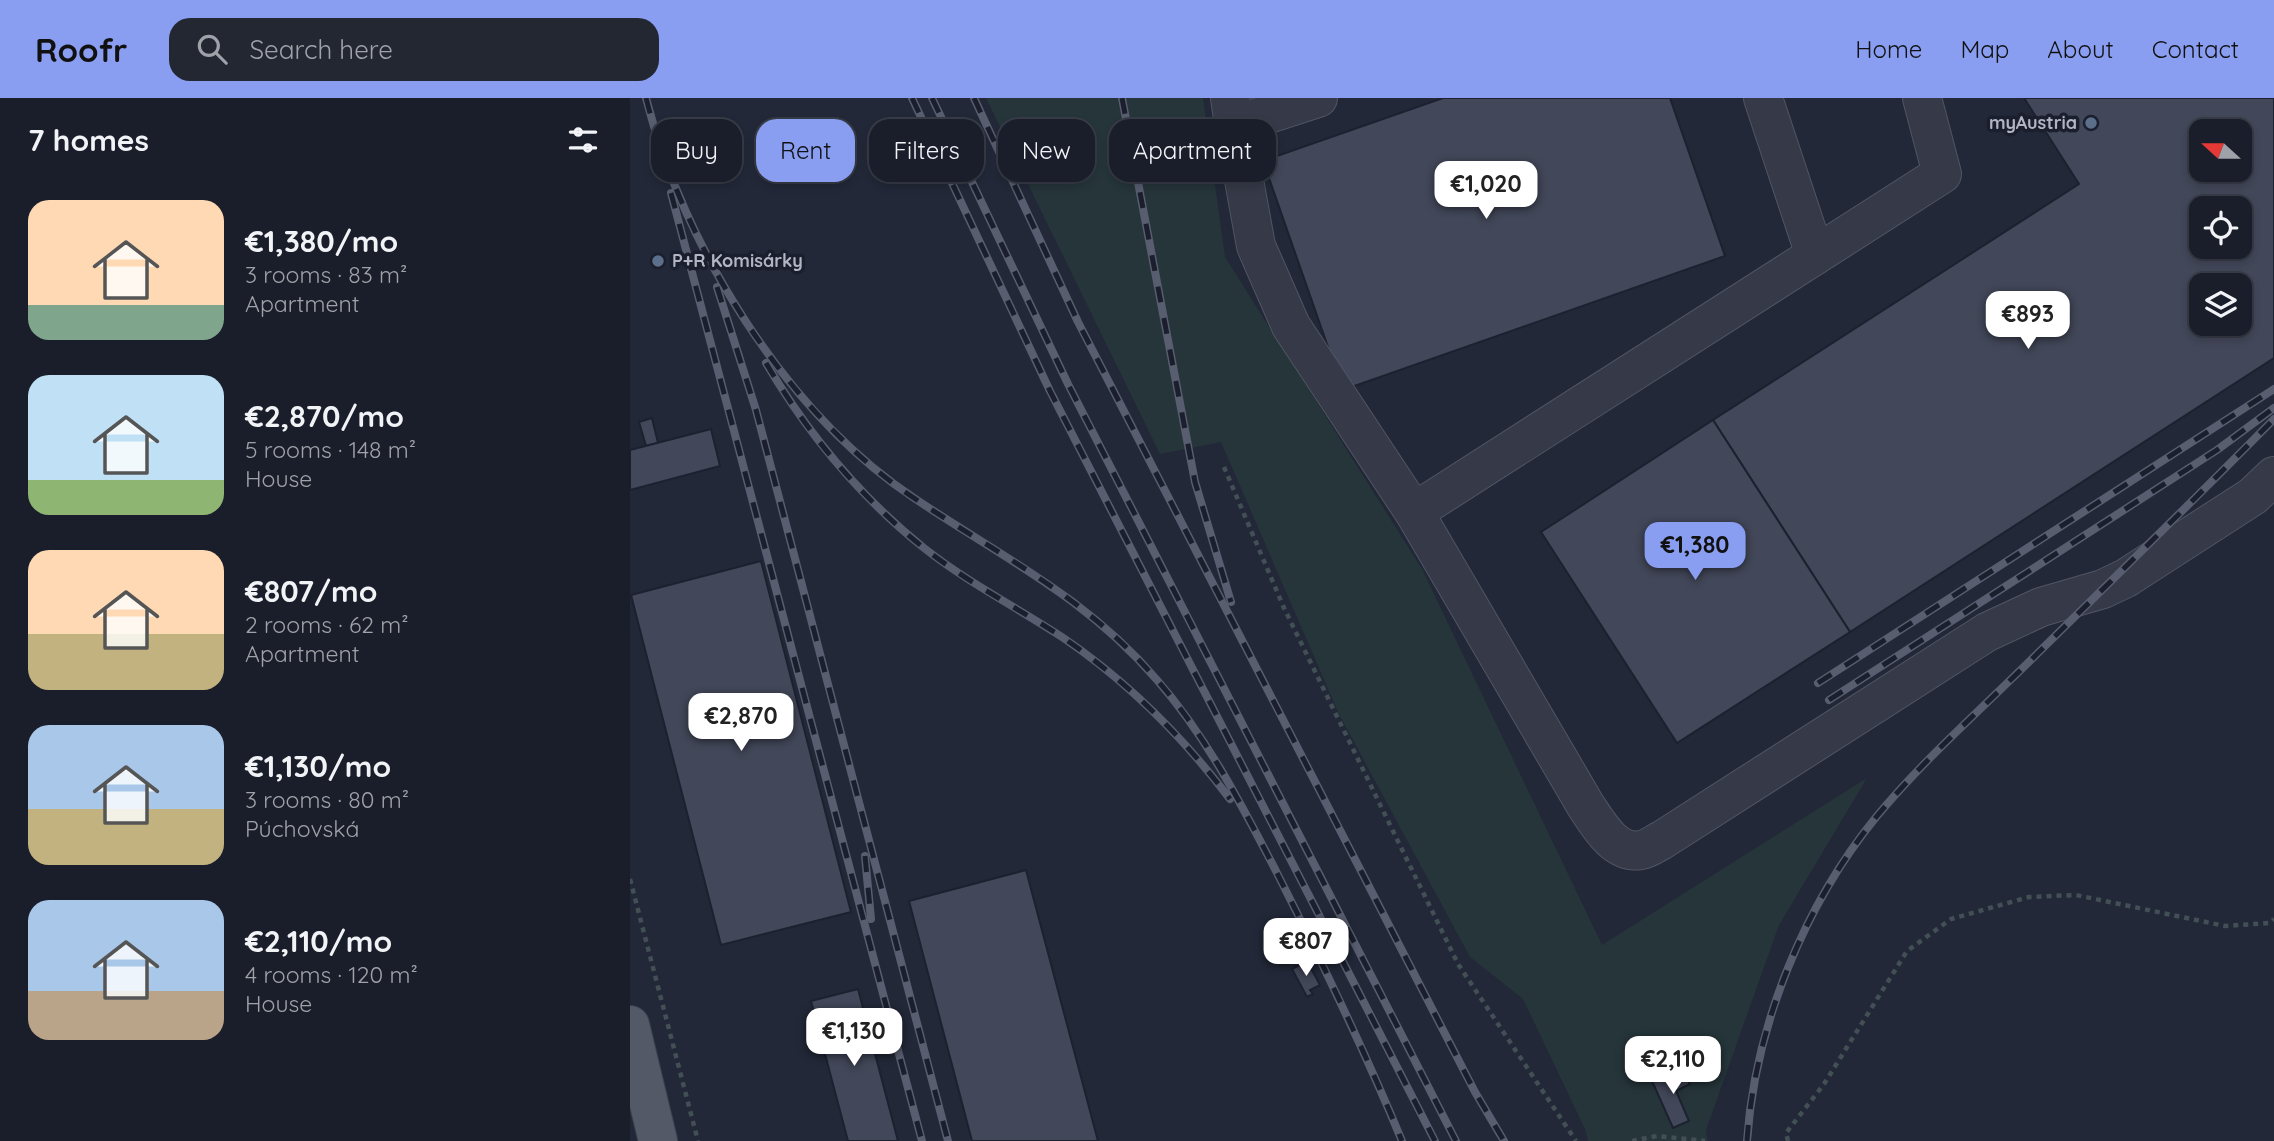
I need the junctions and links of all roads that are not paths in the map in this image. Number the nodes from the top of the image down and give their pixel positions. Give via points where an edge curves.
1 (1318, 98) edge
2 (1763, 98) edge
3 (1922, 98) edge
4 (1232, 112) edge
5 (1815, 256) junction
6 (2274, 476) edge
7 (1414, 512) junction
8 (630, 1024) edge
9 (658, 1141) edge

1 - 4 lane
2 - 5 lane
3 - 5 lane via 1942,174
4 - 7 lane via 1256,246 1292,326
5 - 7 lane
6 - 7 lane via 2253,496 2126,578 1996,628 1640,851 1612,841 1586,806
8 - 9 main road

